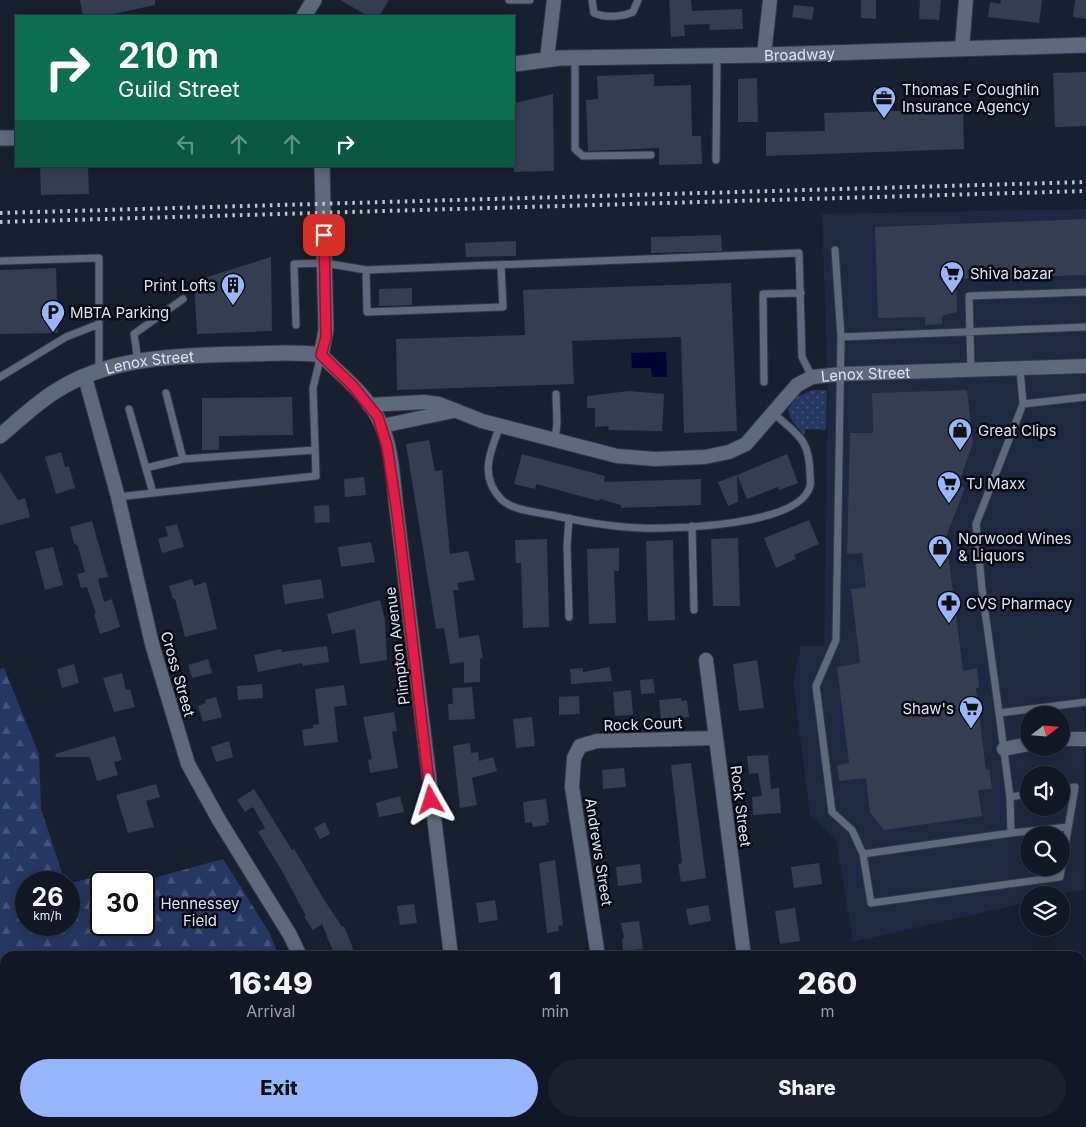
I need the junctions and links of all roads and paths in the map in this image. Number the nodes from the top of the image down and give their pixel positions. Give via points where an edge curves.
1 (314, 0) edge
2 (510, 0) edge
3 (530, 0) edge
4 (554, 0) edge
5 (592, 0) edge
6 (638, 0) edge
7 (770, 0) edge
8 (966, 0) edge
9 (305, 15) edge
10 (1086, 45) edge
11 (962, 48) junction
12 (764, 55) junction
13 (717, 56) junction
14 (547, 59) junction
15 (575, 59) junction
16 (515, 64) edge
17 (0, 138) edge
18 (15, 138) edge
19 (652, 155) dead end
20 (716, 160) dead end
21 (322, 167) edge
22 (835, 250) dead end
23 (0, 261) edge
24 (325, 263) junction
25 (501, 266) junction
26 (366, 270) junction
27 (801, 292) junction
28 (1086, 292) edge
29 (183, 299) dead end
30 (99, 324) junction
31 (296, 325) dead end
32 (1086, 327) edge
33 (970, 332) junction
34 (841, 337) junction
35 (321, 355) junction
36 (138, 362) junction
37 (1086, 366) edge
38 (1020, 369) junction
39 (971, 371) junction
40 (92, 374) junction
41 (841, 374) junction
42 (0, 377) edge
43 (812, 377) junction
44 (764, 382) dead end
45 (166, 394) dead end
46 (556, 394) dead end
47 (1086, 397) edge
48 (1023, 404) junction
49 (369, 405) junction
50 (129, 409) dead end
51 (453, 410) junction
52 (774, 413) junction
53 (382, 426) junction
54 (500, 426) junction
55 (0, 436) edge
56 (555, 440) junction
57 (315, 450) junction
58 (183, 459) junction
59 (146, 468) junction
60 (153, 493) junction
61 (118, 497) junction
62 (569, 518) junction
63 (692, 526) junction
64 (694, 610) dead end
65 (569, 617) dead end
66 (706, 660) dead end
67 (1086, 702) edge
68 (999, 713) junction
69 (716, 738) junction
70 (1070, 739) edge
71 (1086, 739) edge
72 (1020, 745) edge
73 (1004, 748) junction
74 (576, 753) joint
75 (1070, 788) edge
76 (1020, 795) edge
77 (1010, 797) junction
78 (1070, 814) edge
79 (1020, 832) edge
80 (1011, 833) junction
81 (863, 854) junction
82 (1060, 876) edge
83 (298, 951) edge
84 (450, 951) edge
85 (597, 951) edge
86 (743, 951) edge

1 - 9 street
2 - 3 lane
4 - 14 street
5 - 6 lane via 594,13 601,16 633,12
7 - 12 street
8 - 11 street
10 - 11 street, Broadway
11 - 12 street, Broadway
12 - 13 street, Broadway
13 - 15 street, Broadway
13 - 20 lane
14 - 15 street, Broadway
14 - 16 street, Broadway
15 - 19 lane via 575,149 583,156
17 - 18 street
21 - 24 street
22 - 34 lane
23 - 30 lane via 99,258
24 - 26 lane
24 - 31 lane via 294,264
24 - 35 street via 326,337
25 - 26 lane
25 - 26 lane via 503,307 367,312
25 - 27 lane via 799,253
27 - 43 lane via 802,357
27 - 44 lane via 763,294
28 - 33 lane via 969,296
29 - 36 lane via 134,334
30 - 40 lane
30 - 42 lane via 66,337
32 - 33 lane
33 - 34 lane
33 - 39 lane
34 - 41 lane
35 - 36 street, Lenox Street via 286,352
35 - 49 street, Plimpton Avenue
35 - 57 lane via 313,388
36 - 40 street, Lenox Street
37 - 38 street, Lenox Street
38 - 39 street, Lenox Street
38 - 48 lane
39 - 41 street, Lenox Street
40 - 55 street, Lenox Street via 56,390
40 - 61 street, Cross Street
41 - 43 street, Lenox Street
41 - 81 lane via 836,640 816,686 832,812 852,830
43 - 52 street, Lenox Street via 792,389
45 - 58 lane
46 - 56 lane
47 - 48 lane
48 - 68 lane via 976,524
49 - 51 street, Lenox Street via 424,402
49 - 53 street, Plimpton Avenue
50 - 59 lane
51 - 53 street
51 - 54 street, Lenox Street
52 - 56 street, Lenox Street via 746,444 705,457 629,457
52 - 63 lane via 803,442 810,461 810,487 801,500 781,511 746,521
53 - 84 street, Plimpton Avenue via 397,513
54 - 56 street, Lenox Street
54 - 62 lane via 486,466 490,486 502,501 522,509
57 - 58 lane
57 - 60 lane via 316,476
58 - 59 lane
59 - 60 lane
60 - 61 lane
61 - 83 street, Cross Street via 152,644 188,764
62 - 63 lane via 640,528
62 - 65 lane
63 - 64 lane
66 - 69 street, Rock Street
67 - 68 lane
68 - 73 lane
69 - 74 street, Rock Court via 597,741 580,746
69 - 86 street, Rock Street
70 - 71 street
72 - 73 street
73 - 77 lane
74 - 85 street, Andrews Street via 572,788
75 - 78 lane via 1074,787
76 - 77 lane
77 - 80 lane
79 - 80 lane
80 - 81 lane
81 - 82 lane via 871,903

